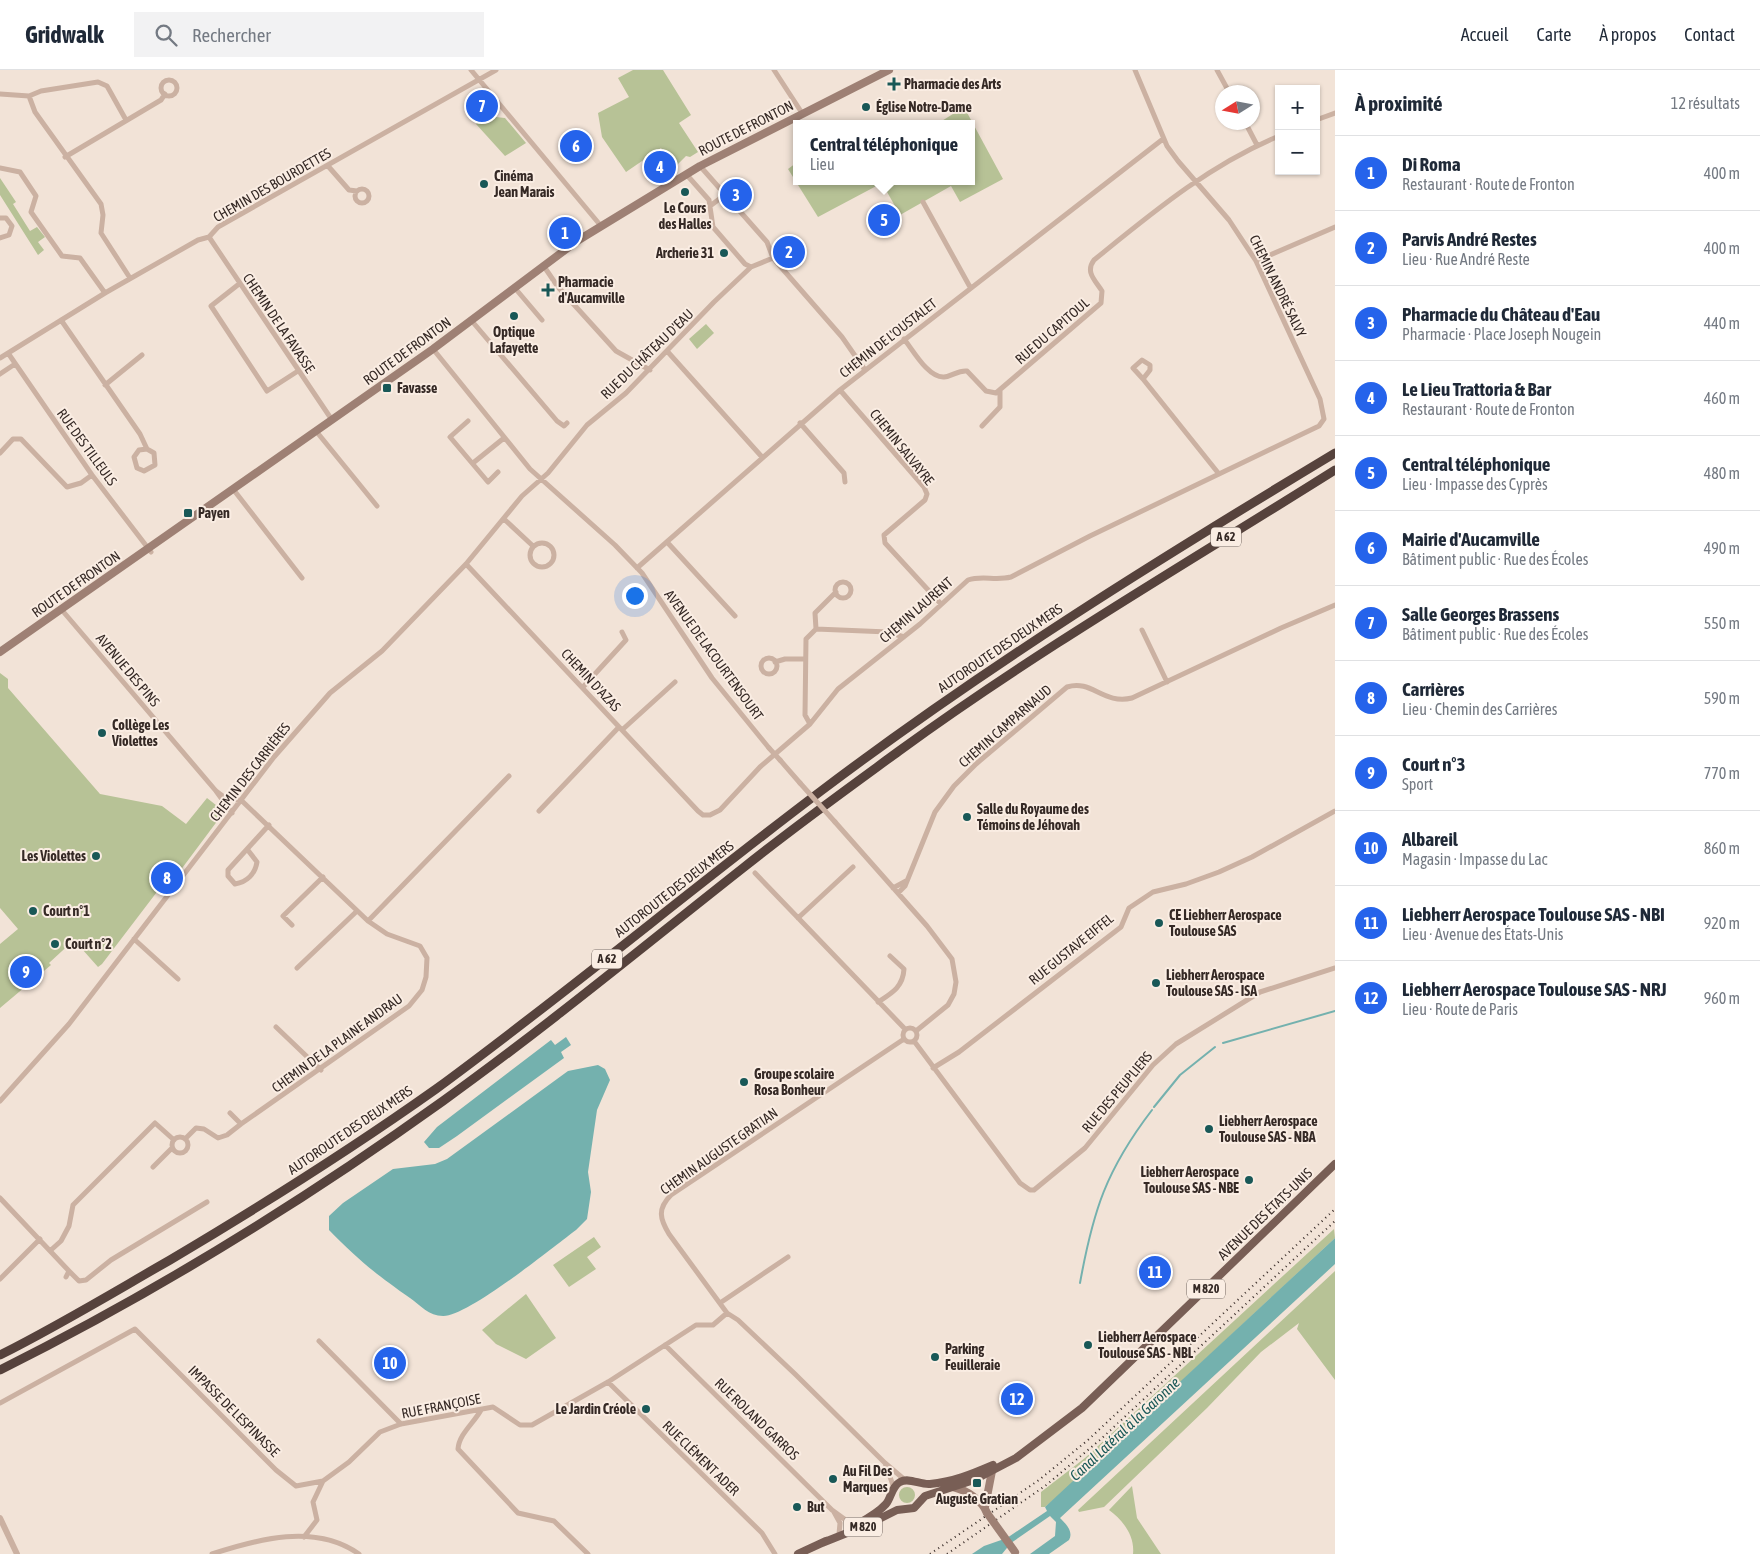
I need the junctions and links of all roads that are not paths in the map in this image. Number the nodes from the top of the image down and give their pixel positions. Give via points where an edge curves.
1 (471, 70) edge
2 (496, 70) edge
3 (774, 70) edge
4 (889, 70) edge
5 (1135, 70) edge
6 (1217, 70) edge
7 (479, 80) junction
8 (1225, 85) edge
9 (0, 94) edge
10 (165, 94) dead end
11 (29, 96) junction
12 (1335, 112) edge
13 (802, 113) junction
14 (1320, 118) edge
15 (126, 120) junction
16 (1249, 130) edge
17 (1275, 138) edge
18 (1163, 139) junction
19 (1257, 145) junction
20 (65, 157) junction
21 (328, 166) junction
22 (700, 166) junction
23 (0, 168) edge
24 (686, 174) junction
25 (1196, 181) junction
26 (357, 191) dead end
27 (726, 194) junction
28 (923, 202) dead end
29 (710, 206) junction
30 (0, 218) edge
31 (601, 226) junction
32 (1335, 227) edge
33 (209, 237) junction
34 (0, 238) edge
35 (773, 258) junction
36 (1256, 261) junction
37 (543, 264) junction
38 (751, 267) junction
39 (130, 278) junction
40 (239, 284) junction
41 (514, 287) junction
42 (970, 287) junction
43 (105, 293) junction
44 (61, 320) junction
45 (471, 320) junction
46 (542, 320) dead end
47 (904, 339) junction
48 (433, 349) junction
49 (667, 351) junction
50 (8, 353) junction
51 (142, 355) dead end
52 (0, 358) edge
53 (15, 364) junction
54 (650, 370) junction
55 (865, 370) junction
56 (298, 371) junction
57 (0, 374) edge
58 (1143, 380) dead end
59 (105, 385) junction
60 (840, 390) junction
61 (1000, 390) junction
62 (1324, 419) joint
63 (332, 420) junction
64 (468, 421) dead end
65 (567, 423) dead end
66 (800, 423) junction
67 (982, 426) dead end
68 (316, 431) junction
69 (504, 438) junction
70 (147, 449) junction
71 (0, 453) edge
72 (1335, 453) edge
73 (762, 457) junction
74 (473, 463) junction
75 (1335, 470) edge
76 (498, 472) dead end
77 (1219, 474) junction
78 (92, 475) junction
79 (540, 479) junction
80 (845, 482) dead end
81 (233, 489) junction
82 (377, 506) dead end
83 (504, 519) junction
84 (667, 542) junction
85 (533, 546) junction
86 (150, 550) junction
87 (466, 564) junction
88 (637, 568) junction
89 (302, 578) dead end
90 (836, 592) dead end
91 (941, 604) junction
92 (1335, 605) edge
93 (61, 609) junction
94 (735, 616) dead end
95 (816, 629) junction
96 (1142, 630) dead end
97 (622, 632) dead end
98 (904, 637) junction
99 (0, 652) edge
100 (804, 659) junction
101 (776, 662) dead end
102 (675, 682) dead end
103 (1167, 682) junction
104 (583, 687) junction
105 (810, 724) junction
106 (621, 729) junction
107 (509, 776) dead end
108 (216, 791) junction
109 (242, 801) junction
110 (539, 811) dead end
111 (698, 811) joint
112 (1335, 811) edge
113 (232, 813) junction
114 (269, 826) junction
115 (247, 849) junction
116 (853, 867) dead end
117 (755, 873) dead end
118 (323, 877) junction
119 (906, 881) junction
120 (893, 888) junction
121 (898, 894) junction
122 (357, 911) junction
123 (798, 918) junction
124 (368, 921) junction
125 (292, 925) dead end
126 (134, 939) junction
127 (890, 956) dead end
128 (297, 968) dead end
129 (1335, 968) edge
130 (178, 979) dead end
131 (878, 1002) junction
132 (276, 1027) dead end
133 (905, 1030) junction
134 (916, 1031) junction
135 (904, 1039) junction
136 (914, 1041) junction
137 (933, 1068) junction
138 (321, 1070) junction
139 (0, 1101) edge
140 (230, 1113) dead end
141 (241, 1124) junction
142 (184, 1139) junction
143 (174, 1140) junction
144 (172, 1148) junction
145 (1335, 1164) edge
146 (153, 1167) dead end
147 (0, 1198) edge
148 (207, 1202) dead end
149 (40, 1239) junction
150 (52, 1250) junction
151 (788, 1257) dead end
152 (69, 1271) junction
153 (66, 1277) dead end
154 (0, 1279) edge
155 (720, 1303) junction
156 (727, 1313) junction
157 (319, 1341) dead end
158 (665, 1345) junction
159 (0, 1355) edge
160 (0, 1370) edge
161 (608, 1382) junction
162 (0, 1403) edge
163 (481, 1410) junction
164 (401, 1424) junction
165 (1029, 1448) junction
166 (884, 1463) junction
167 (992, 1471) junction
168 (905, 1480) junction
169 (323, 1481) junction
170 (917, 1484) junction
171 (953, 1487) junction
172 (893, 1492) junction
173 (921, 1499) junction
174 (902, 1509) junction
175 (832, 1510) junction
176 (986, 1510) junction
177 (0, 1518) edge
178 (854, 1526) junction
179 (839, 1534) junction
180 (304, 1537) junction
181 (822, 1543) junction
182 (1016, 1553) edge
183 (17, 1554) edge
184 (212, 1554) edge
185 (359, 1554) edge
186 (588, 1554) edge
187 (775, 1554) edge
188 (798, 1554) edge

1 - 7 street
2 - 7 street, CHEMIN DES BOURDETTES
3 - 13 street
4 - 13 main road, ROUTE DE FRONTON
5 - 18 street, CHEMIN ANDRÉ SALVY
6 - 8 street
7 - 21 street, CHEMIN DES BOURDETTES
7 - 31 street
9 - 11 street
10 - 15 street via 162,100
11 - 15 street via 41,91 98,82 107,86
11 - 20 street via 35,112
12 - 14 street
13 - 22 main road, ROUTE DE FRONTON
15 - 20 street
16 - 19 street
17 - 19 street
18 - 25 street, CHEMIN ANDRÉ SALVY
18 - 42 street, CHEMIN DE L'OUSTALET
19 - 25 street
20 - 39 street via 101,204 100,233
21 - 26 street via 349,190
21 - 33 street, CHEMIN DES BOURDETTES via 218,227
22 - 24 main road, ROUTE DE FRONTON
22 - 27 street
23 - 43 street via 20,172 36,196 31,212 62,256 80,258
24 - 29 street via 709,200
24 - 31 main road, ROUTE DE FRONTON
25 - 36 street, CHEMIN ANDRÉ SALVY via 1230,220
25 - 61 street, RUE DU CAPITOUL via 1094,260 1090,274 1102,291 1101,303
27 - 29 street
27 - 35 street via 767,242
28 - 42 street
29 - 38 street via 713,227
30 - 34 street via 10,221 12,230
31 - 37 main road, ROUTE DE FRONTON
32 - 36 street
33 - 39 street, CHEMIN DES BOURDETTES
33 - 40 street, CHEMIN DE LA FAVASSE
35 - 38 street
35 - 55 street via 842,337
36 - 62 street, CHEMIN ANDRÉ SALVY via 1320,399
37 - 41 main road, ROUTE DE FRONTON
37 - 54 street via 558,287 616,352
38 - 49 street, RUE DU CHÂTEAU D'EAU
39 - 43 street, CHEMIN DES BOURDETTES
40 - 56 street, CHEMIN DE LA FAVASSE
40 - 56 street via 211,306 267,391
41 - 45 main road, ROUTE DE FRONTON
41 - 46 street
42 - 47 street, CHEMIN DE L'OUSTALET
43 - 44 street, CHEMIN DES BOURDETTES
44 - 50 street, CHEMIN DES BOURDETTES
44 - 59 street
45 - 48 main road, ROUTE DE FRONTON
45 - 65 street via 558,421 564,426
47 - 55 street, CHEMIN DE L'OUSTALET
47 - 61 street via 937,376 967,371 986,391
48 - 63 main road, ROUTE DE FRONTON
48 - 69 street, AVENUE DE LACOURTENSOURT
49 - 54 street, RUE DU CHÂTEAU D'EAU
49 - 73 street
50 - 52 street
50 - 53 street, RUE DES TILLEULS
51 - 59 street
53 - 57 street
53 - 78 street, RUE DES TILLEULS
54 - 79 street, RUE DU CHÂTEAU D'EAU via 618,401 587,424
55 - 60 street, CHEMIN DE L'OUSTALET
56 - 63 street, CHEMIN DE LA FAVASSE
58 - 77 street
59 - 70 street
60 - 66 street, CHEMIN DE L'OUSTALET
60 - 91 street, CHEMIN SALVAYRE via 924,487 925,500 884,535 885,543
61 - 67 street via 1000,407
62 - 77 street, CHEMIN LAURENT via 1313,429
63 - 68 main road, ROUTE DE FRONTON
64 - 74 street via 450,437
66 - 73 street, CHEMIN DE L'OUSTALET
66 - 80 street via 844,472
68 - 81 main road, ROUTE DE FRONTON
68 - 82 street
69 - 74 street
69 - 79 street, AVENUE DE LACOURTENSOURT
70 - 70 street via 139,450 134,456 134,465 140,470 148,470 155,465 154,453
71 - 78 street via 12,439 21,439 68,487
72 - 159 highway, AUTOROUTE DES DEUX MERS / A 62 via 1061,622 895,736 588,974 368,1136 201,1241
73 - 84 street, CHEMIN DE L'OUSTALET
74 - 76 street via 488,482
75 - 160 highway, AUTOROUTE DES DEUX MERS / A 62 via 1107,610 904,748 747,865 597,986 375,1148 129,1301
77 - 91 street, CHEMIN LAURENT via 1011,577 968,580
78 - 86 street, RUE DES TILLEULS
79 - 83 street, CHEMIN DES CARRIÈRES
79 - 88 street, AVENUE DE LACOURTENSOURT via 580,512
81 - 86 main road, ROUTE DE FRONTON
81 - 89 street
83 - 85 street
83 - 87 street, CHEMIN DES CARRIÈRES
84 - 88 street, CHEMIN DE L'OUSTALET
84 - 94 street
85 - 85 street via 529,555 534,565 549,565 554,555 549,546 539,543
86 - 93 main road, ROUTE DE FRONTON
87 - 104 street, CHEMIN D'AZAS
87 - 109 street, CHEMIN DES CARRIÈRES via 382,651 330,693 274,757
88 - 120 street, AVENUE DE LACOURTENSOURT, bridge via 712,678 769,748
90 - 95 street via 815,613
91 - 98 street, CHEMIN LAURENT
92 - 103 street, CHEMIN CAMPARNAUD
93 - 99 main road, ROUTE DE FRONTON
93 - 108 street, AVENUE DES PINS
95 - 98 street via 888,632
95 - 100 street via 806,639
96 - 103 street
97 - 104 street via 626,640
98 - 105 street, CHEMIN LAURENT via 838,689
100 - 101 street
100 - 105 street via 807,666 805,715
102 - 106 street
103 - 119 street, CHEMIN CAMPARNAUD via 1123,700 1108,698 1084,686 1073,685 1063,691 954,786 935,812
104 - 106 street, CHEMIN D'AZAS
105 - 111 street, CHEMIN LAURENT via 756,772 720,810 710,815
106 - 110 street
106 - 111 street, CHEMIN D'AZAS
107 - 124 street
108 - 109 street, AVENUE DES PINS via 224,797
108 - 113 street, AVENUE DES PINS
109 - 113 street, CHEMIN DES CARRIÈRES
109 - 114 street, CHEMIN DE LA PLAINE ANDRAU
112 - 137 street, RUE GUSTAVE EIFFEL via 1219,872 1153,892 1129,908 1121,927 959,1052
113 - 126 street, CHEMIN DES CARRIÈRES
114 - 115 street
114 - 118 street, CHEMIN DE LA PLAINE ANDRAU
115 - 115 street via 228,870 228,876 235,884 243,882 256,870 256,862
116 - 123 street
117 - 123 street
118 - 122 street, CHEMIN DE LA PLAINE ANDRAU
118 - 125 street via 283,916
119 - 120 street
119 - 121 street, CHEMIN CAMPARNAUD
120 - 121 street, AVENUE DE LACOURTENSOURT
121 - 134 street, AVENUE DE LACOURTENSOURT via 943,946 956,970 954,994 948,1006
122 - 124 street, CHEMIN DE LA PLAINE ANDRAU
122 - 128 street
123 - 131 street
124 - 138 street, CHEMIN DE LA PLAINE ANDRAU via 387,934 420,946 427,958 422,990 409,1006
126 - 130 street
126 - 139 street, CHEMIN DES CARRIÈRES via 69,1024
127 - 131 street via 904,969 903,980
129 - 137 street, RUE DES PEUPLIERS via 1260,992 1176,1044 1153,1065 1085,1148 1039,1187 1030,1190 1020,1182
131 - 133 street
132 - 138 street
133 - 134 street via 909,1027
133 - 135 street
134 - 136 street
135 - 136 street
135 - 155 street, CHEMIN AUGUSTE GRATIAN via 670,1195 662,1204 662,1222
136 - 137 street
138 - 141 street, CHEMIN DE LA PLAINE ANDRAU
140 - 141 street
141 - 142 street, CHEMIN DE LA PLAINE ANDRAU via 218,1138 196,1128
142 - 143 street
142 - 144 street via 186,1150 181,1153
143 - 144 street
143 - 150 street via 155,1122 73,1205 62,1241
144 - 146 street
145 - 165 main road, AVENUE DES ÉTATS-UNIS / M 820 via 1082,1408
147 - 149 street
148 - 152 street via 111,1260 86,1280 79,1281
149 - 150 street
149 - 154 street
150 - 152 street
151 - 155 street
152 - 153 street
155 - 156 street, CHEMIN AUGUSTE GRATIAN
156 - 158 street, RUE FRANÇOISE via 713,1325 696,1325
156 - 166 street, CHEMIN AUGUSTE GRATIAN via 788,1367
157 - 164 street
158 - 161 street, RUE FRANÇOISE
158 - 175 street, RUE ROLAND GARROS
161 - 163 street, RUE FRANÇOISE via 532,1425 520,1425 493,1406
161 - 187 street, RUE CLÉMENT ADER via 762,1533
162 - 169 street, IMPASSE DE LESPINASSE via 132,1329 138,1331 276,1470 296,1486
163 - 164 street, RUE FRANÇOISE
163 - 186 street via 458,1440 458,1449 518,1513 554,1521
164 - 169 street, RUE FRANÇOISE via 380,1432 349,1462
165 - 167 main road, M 820
165 - 170 main road, M 820 via 956,1480
166 - 168 street, CHEMIN AUGUSTE GRATIAN
166 - 172 street, CHEMIN AUGUSTE GRATIAN
167 - 171 main road, M 820
167 - 176 main road
168 - 170 main road, M 820
168 - 172 main road, M 820
169 - 180 street via 313,1502 317,1520
170 - 173 main road
171 - 173 main road, M 820
171 - 176 main road
172 - 174 main road, M 820 via 895,1504
172 - 178 main road, M 820 via 871,1516
173 - 174 main road, M 820 via 914,1508
174 - 181 main road, M 820
175 - 178 street, RUE ROLAND GARROS
175 - 179 street, RUE ROLAND GARROS via 840,1523
176 - 182 main road, bridge
177 - 183 street
178 - 179 main road, M 820
179 - 181 main road, M 820
180 - 184 street via 259,1539
180 - 185 street via 327,1539
181 - 188 main road, M 820

